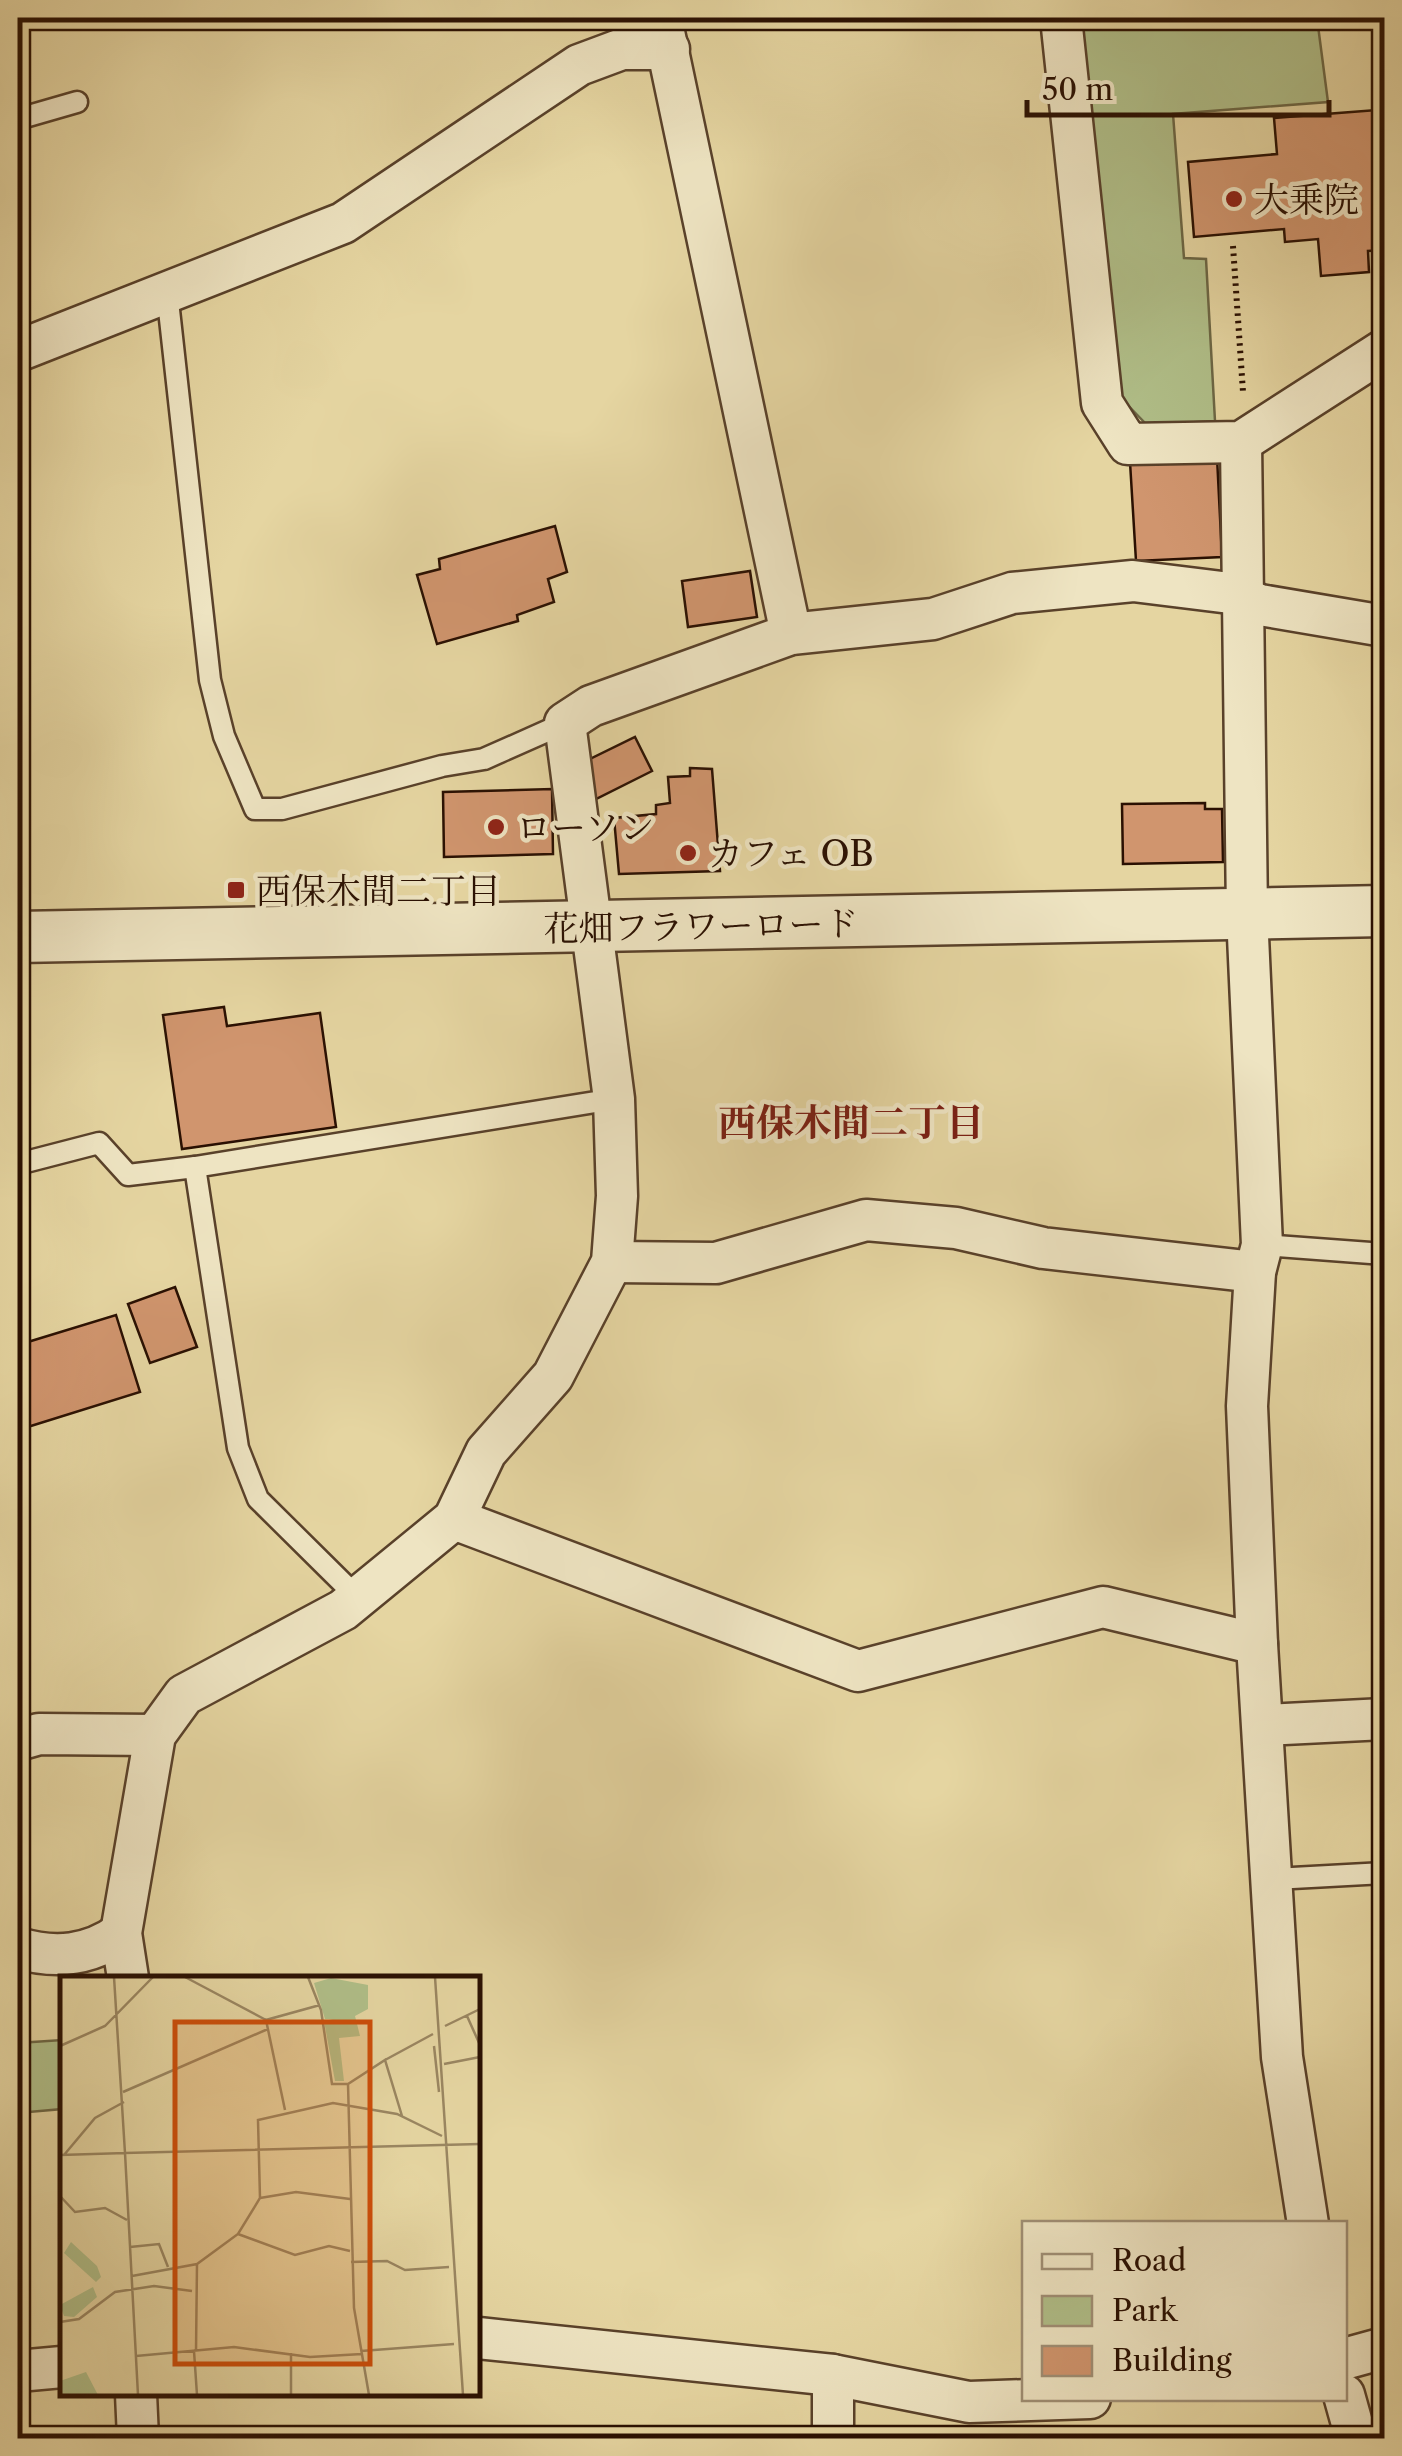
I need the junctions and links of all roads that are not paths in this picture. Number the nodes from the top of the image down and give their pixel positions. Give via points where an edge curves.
1 (1062, 18) edge
2 (665, 34) edge
3 (77, 102) dead end
4 (18, 119) edge
5 (168, 292) junction
6 (1384, 350) edge
7 (18, 351) edge
8 (1244, 440) junction
9 (1244, 599) junction
10 (1384, 626) edge
11 (791, 634) junction
12 (565, 723) junction
13 (1384, 911) edge
14 (1247, 914) junction
15 (590, 928) junction
16 (18, 937) edge
17 (614, 1099) junction
18 (18, 1164) edge
19 (195, 1167) junction
20 (1384, 1254) edge
21 (1258, 1258) junction
22 (612, 1262) junction
23 (454, 1518) junction
24 (358, 1598) junction
25 (1258, 1644) junction
26 (1384, 1719) edge
27 (1264, 1725) junction
28 (155, 1735) junction
29 (18, 1740) edge
30 (1384, 1873) edge
31 (1274, 1879) junction
32 (120, 1934) junction
33 (18, 1948) edge
34 (128, 1976) edge
35 (1308, 2221) edge
36 (480, 2338) edge
37 (1384, 2348) edge
38 (1347, 2358) edge
39 (60, 2367) edge
40 (18, 2371) edge
41 (833, 2375) junction
42 (136, 2396) edge
43 (1022, 2400) edge
44 (1346, 2401) edge
45 (138, 2438) edge
46 (833, 2438) edge
47 (1356, 2438) edge

1 - 8 street via 1102,403 1128,444
2 - 5 street via 580,65 343,223
2 - 11 street
3 - 4 lane
5 - 7 street
5 - 12 lane via 210,680 254,809 282,810 484,759
6 - 8 street
8 - 9 street
9 - 10 street
9 - 11 street via 1133,581 1012,593 933,620
9 - 14 street
11 - 12 street via 592,706
12 - 15 street
13 - 14 street, 花畑フラワーロード
14 - 15 street, 花畑フラワーロード
14 - 21 street
15 - 16 street, 花畑フラワーロード
15 - 17 street
17 - 19 lane
17 - 22 street
18 - 19 lane via 99,1143 128,1175
19 - 24 lane via 238,1448 258,1498
20 - 21 lane
21 - 22 street via 1043,1248 956,1228 866,1220 716,1263
21 - 25 street via 1247,1406
22 - 23 street via 553,1376 486,1452
23 - 24 street
23 - 25 street via 858,1671 1103,1607
24 - 28 street via 184,1695
25 - 27 street
26 - 27 street
27 - 31 street
28 - 29 street via 39,1734
28 - 32 street
30 - 31 lane
31 - 35 street via 1282,2056
32 - 33 street via 96,1952
32 - 34 street
36 - 41 street
37 - 38 street
39 - 40 street
41 - 43 street via 969,2402
41 - 46 street
42 - 45 street
44 - 47 street

